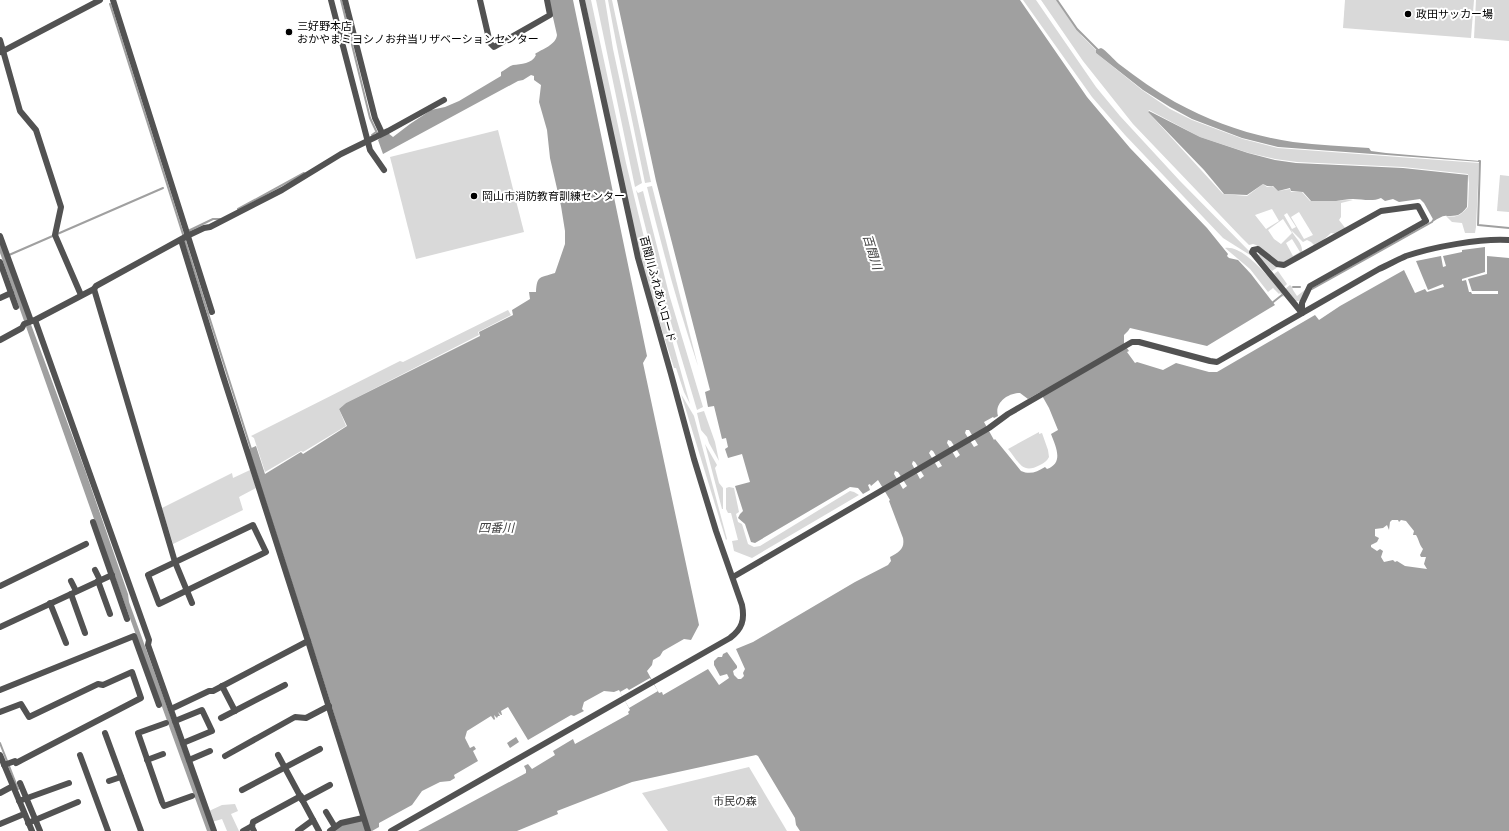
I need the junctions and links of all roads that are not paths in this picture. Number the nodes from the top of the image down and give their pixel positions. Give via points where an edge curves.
1 (100, 0) edge
2 (113, 0) edge
3 (331, 0) edge
4 (345, 0) edge
5 (480, 0) edge
6 (546, 0) edge
7 (582, 0) edge
8 (0, 40) edge
9 (2, 52) edge
10 (444, 100) dead end
11 (380, 135) junction
12 (368, 140) junction
13 (384, 170) dead end
14 (0, 236) edge
15 (184, 238) junction
16 (1509, 240) edge
17 (0, 264) edge
18 (94, 289) junction
19 (11, 292) junction
20 (81, 295) junction
21 (202, 295) junction
22 (0, 298) edge
23 (16, 307) dead end
24 (212, 312) dead end
25 (1302, 313) junction
26 (30, 322) junction
27 (0, 340) edge
28 (93, 522) dead end
29 (86, 544) dead end
30 (175, 562) junction
31 (95, 570) dead end
32 (112, 575) junction
33 (733, 577) junction
34 (71, 581) dead end
35 (99, 581) junction
36 (0, 586) edge
37 (187, 591) junction
38 (73, 593) junction
39 (50, 603) junction
40 (192, 603) dead end
41 (110, 614) dead end
42 (127, 619) dead end
43 (0, 627) edge
44 (85, 633) dead end
45 (308, 641) junction
46 (66, 643) dead end
47 (285, 685) dead end
48 (222, 686) junction
49 (0, 690) edge
50 (160, 705) dead end
51 (329, 706) junction
52 (171, 709) junction
53 (235, 711) junction
54 (0, 712) edge
55 (222, 718) dead end
56 (175, 720) junction
57 (166, 723) dead end
58 (105, 733) dead end
59 (183, 743) junction
60 (320, 749) dead end
61 (210, 751) dead end
62 (163, 754) dead end
63 (0, 755) edge
64 (278, 755) dead end
65 (80, 756) dead end
66 (225, 756) dead end
67 (147, 760) junction
68 (189, 760) junction
69 (7, 764) junction
70 (285, 767) junction
71 (121, 777) junction
72 (109, 781) dead end
73 (20, 783) dead end
74 (69, 783) dead end
75 (330, 785) dead end
76 (13, 786) junction
77 (242, 790) dead end
78 (0, 793) edge
79 (192, 796) dead end
80 (301, 798) junction
81 (23, 800) junction
82 (78, 802) dead end
83 (326, 812) dead end
84 (24, 814) junction
85 (363, 819) junction
86 (313, 820) junction
87 (32, 822) junction
88 (0, 824) edge
89 (253, 828) edge
90 (333, 829) edge
91 (32, 831) edge
92 (40, 831) edge
93 (108, 831) edge
94 (141, 831) edge
95 (214, 831) edge
96 (243, 831) edge
97 (298, 831) edge
98 (319, 831) edge
99 (368, 831) edge
100 (391, 831) edge

1 - 9 street
2 - 15 street
3 - 12 street
4 - 11 street
5 - 6 street via 490,43 494,47 550,15
7 - 33 street, 百間川ふれあいロード via 638,258 694,459
8 - 9 street
9 - 20 street via 20,111 36,130 61,207 55,235
10 - 11 street
11 - 12 street
12 - 13 street via 370,150
12 - 15 street via 230,218
14 - 26 street
15 - 18 street
15 - 21 street
16 - 25 street via 1486,240 1418,252 1378,270
17 - 19 street
18 - 20 street
18 - 30 street
19 - 22 street
19 - 23 street
20 - 26 street
21 - 24 street
21 - 45 street
25 - 25 street via 1302,302 1310,286 1426,221 1418,206 1381,211 1284,265 1277,264 1258,249 1252,250
25 - 33 street via 1218,362 1132,342
26 - 27 street
26 - 52 street via 149,640 148,644
28 - 32 street
29 - 36 street
30 - 37 street
30 - 37 street via 148,575 159,604
30 - 37 street via 253,525 266,552
31 - 35 street
32 - 35 street
32 - 42 street
33 - 100 street, 百間川ふれあいロード via 743,610 743,620 740,629 730,638
34 - 38 street
35 - 38 street
35 - 41 street
37 - 40 street
38 - 39 street
38 - 44 street
39 - 43 street
39 - 46 street
45 - 48 street
45 - 51 street
47 - 53 street
48 - 52 street
48 - 53 street
49 - 50 street via 134,636
51 - 66 street via 306,718 295,717
51 - 85 street
52 - 56 street
53 - 55 street
54 - 69 street via 21,704 29,716 98,684 103,685 132,672 141,698 16,763 15,761
56 - 59 street
56 - 59 street via 202,710 212,731
57 - 67 street via 138,733
58 - 71 street
59 - 68 street
60 - 70 street
61 - 68 street
62 - 67 street
63 - 69 street
64 - 70 street
65 - 93 street
67 - 79 street via 164,806
68 - 95 street
69 - 76 street
70 - 77 street
70 - 80 street
71 - 72 street
71 - 94 street
73 - 81 street
74 - 81 street
75 - 80 street
76 - 78 street
76 - 81 street
80 - 86 street
80 - 89 street via 253,822
81 - 84 street
81 - 87 street
82 - 87 street
83 - 90 street
84 - 87 street
84 - 88 street
85 - 90 street via 341,823
85 - 99 street
86 - 97 street
86 - 98 street
87 - 91 street
87 - 92 street
89 - 96 street

